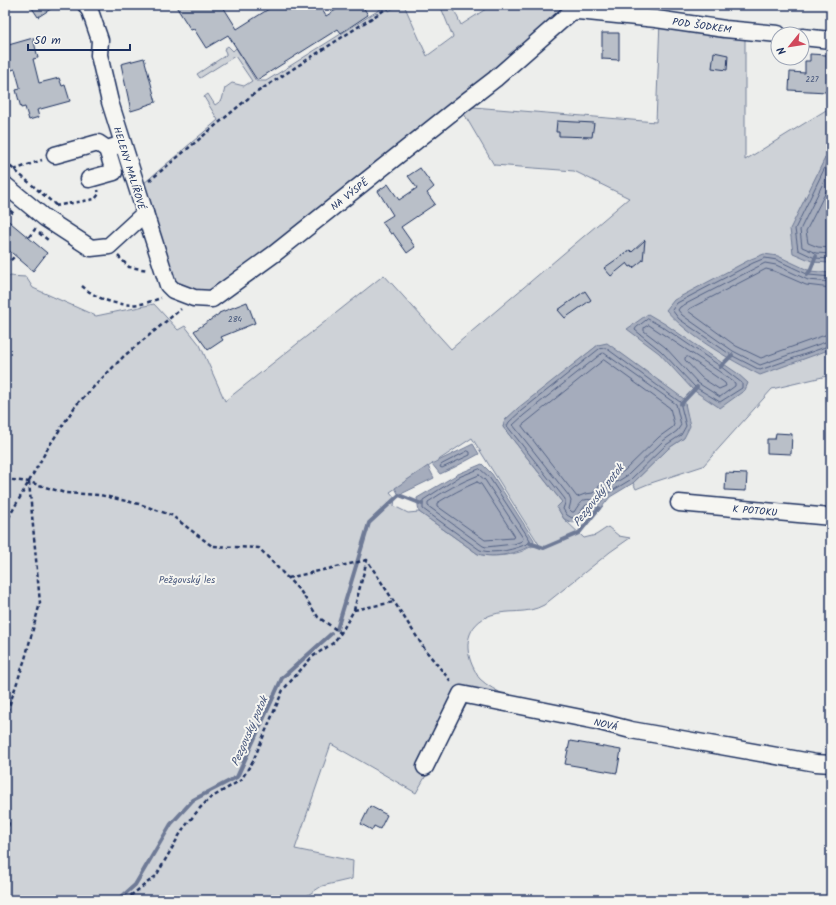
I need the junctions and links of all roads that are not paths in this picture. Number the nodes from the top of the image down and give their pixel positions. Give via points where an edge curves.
1 (86, 5) edge
2 (578, 11) joint
3 (770, 33) edge
4 (810, 38) edge
5 (831, 40) edge
6 (122, 144) junction
7 (107, 149) junction
8 (55, 155) road end
9 (92, 178) road end
10 (5, 184) edge
11 (145, 213) junction
12 (679, 503) dead end
13 (831, 517) edge
14 (831, 764) edge
15 (424, 766) dead end

1 - 6 street, HELENY MALÍŘOVÉ via 100,40 99,55
2 - 3 street, POD ŠODKEM
2 - 11 street, NA VÝSPĚ via 571,12 495,78 274,254 212,299 194,298 172,290 168,285
4 - 5 street
6 - 7 street
6 - 11 street, HELENY MALÍŘOVÉ
7 - 8 street via 98,143
7 - 9 street via 114,172
10 - 11 street, HELENY MALÍŘOVÉ via 45,218 91,248 109,246
12 - 13 street, K POTOKU
14 - 15 street, NOVÁ via 631,730 461,694

